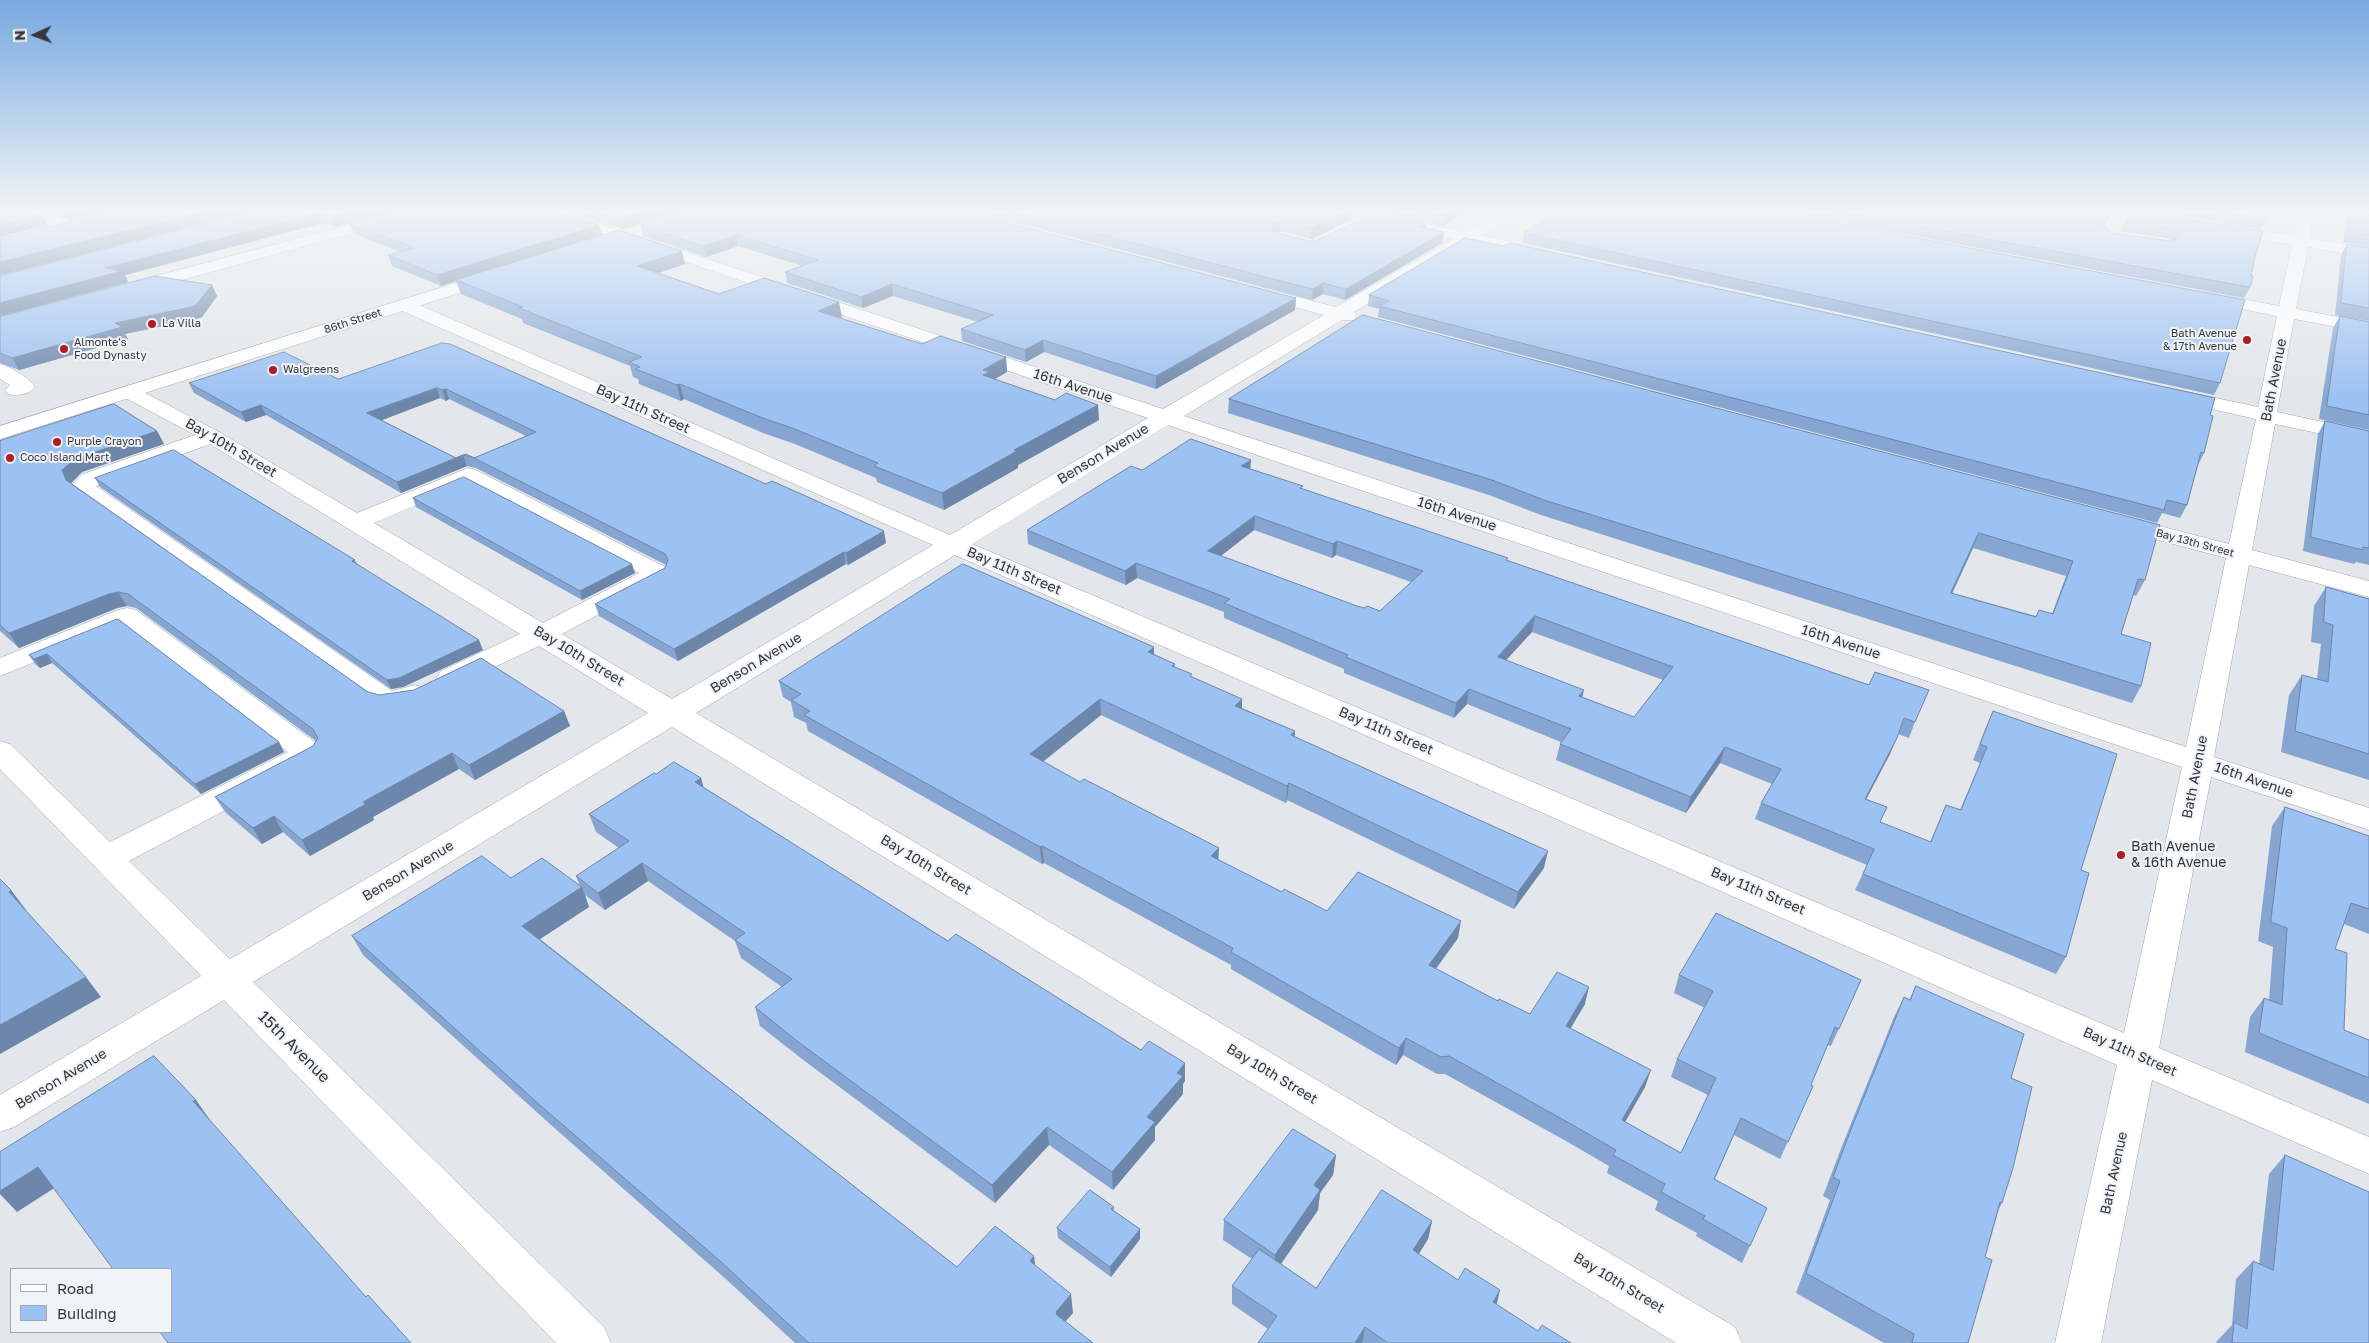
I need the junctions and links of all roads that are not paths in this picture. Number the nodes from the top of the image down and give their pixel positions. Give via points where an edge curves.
1 (186, 273) edge
2 (507, 273) edge
3 (733, 273) edge
4 (1414, 273) edge
5 (2295, 273) edge
6 (1241, 288) edge
7 (114, 292) edge
8 (2191, 294) edge
9 (404, 305) junction
10 (2287, 313) junction
11 (1350, 316) junction
12 (2369, 328) edge
13 (0, 370) edge
14 (15, 390) dead end
15 (129, 392) junction
16 (2166, 393) edge
17 (2267, 416) junction
18 (1166, 417) junction
19 (0, 433) edge
20 (212, 436) junction
21 (2369, 438) edge
22 (2103, 518) edge
23 (355, 522) junction
24 (951, 544) junction
25 (2239, 554) junction
26 (2369, 589) edge
27 (542, 634) junction
28 (0, 668) edge
29 (674, 713) junction
30 (0, 751) edge
31 (2198, 761) junction
32 (2369, 818) edge
33 (107, 858) junction
34 (226, 979) junction
35 (2138, 1055) junction
36 (0, 1115) edge
37 (2369, 1156) edge
38 (588, 1343) edge
39 (1719, 1343) edge
40 (2078, 1343) edge

1 - 7 street
2 - 9 street, 86th Street
3 - 18 street, 16th Avenue
4 - 11 street, Benson Avenue
5 - 10 street, Bath Avenue
6 - 11 street
8 - 10 street
9 - 15 street, 86th Street
9 - 24 street, Bay 11th Street
10 - 12 street
10 - 17 street, Bath Avenue
11 - 18 street, Benson Avenue
13 - 14 street via 25,387
15 - 19 street, 86th Street
15 - 20 street, Bay 10th Street
16 - 17 street
17 - 21 street
17 - 25 street, Bath Avenue
18 - 24 street, Benson Avenue
18 - 31 street, 16th Avenue
20 - 23 street, Bay 10th Street
20 - 27 street via 91,478 83,487 386,700 410,697
22 - 25 street, Bay 13th Street
23 - 27 street, Bay 10th Street
23 - 27 street via 468,475 658,573
24 - 29 street, Benson Avenue
24 - 35 street, Bay 11th Street
25 - 26 street, Bay 13th Street
25 - 31 street, Bath Avenue
27 - 29 street, Bay 10th Street
28 - 33 street via 127,616 309,752
29 - 34 street, Benson Avenue
29 - 39 street, Bay 10th Street
30 - 33 street, 15th Avenue
31 - 32 street, 16th Avenue
31 - 35 street, Bath Avenue
33 - 34 street, 15th Avenue
34 - 36 street, Benson Avenue
34 - 38 street, 15th Avenue
35 - 37 street, Bay 11th Street
35 - 40 street, Bath Avenue

